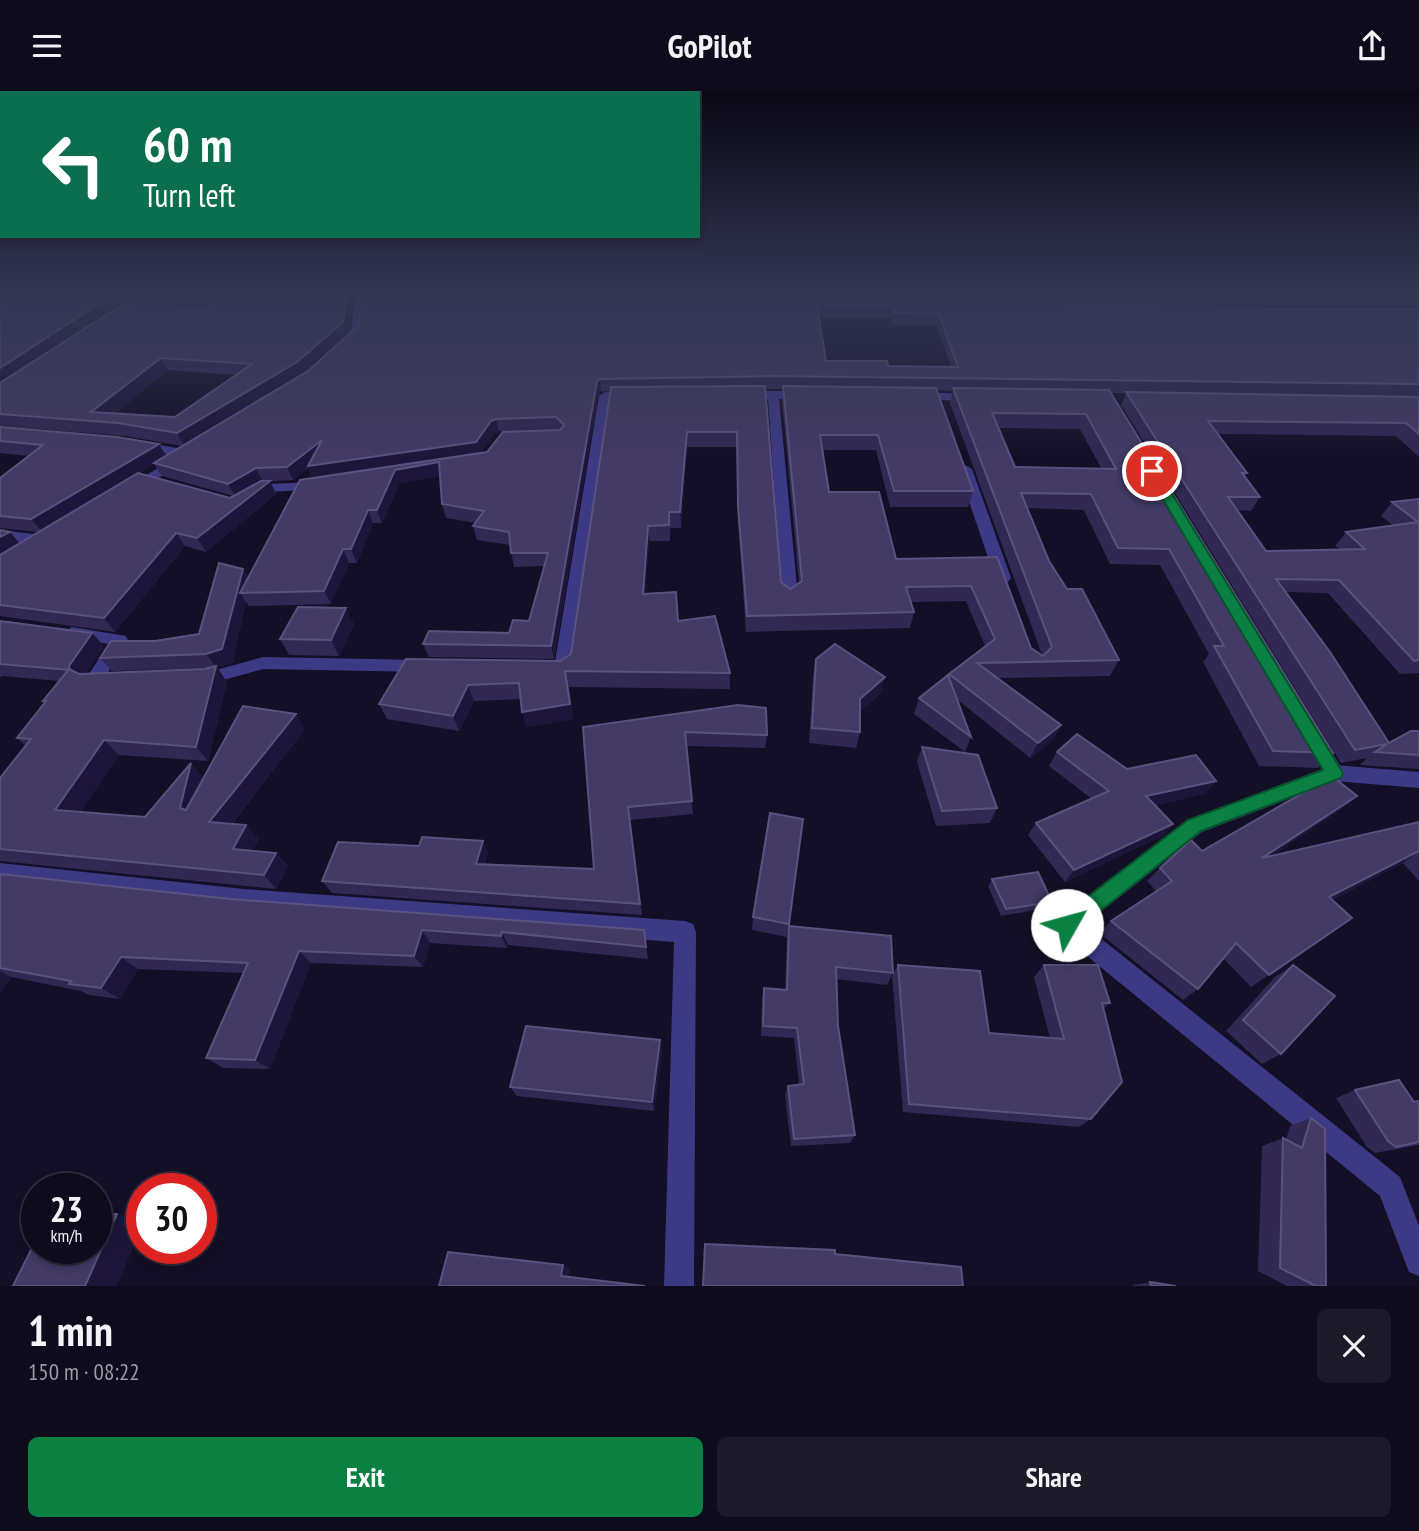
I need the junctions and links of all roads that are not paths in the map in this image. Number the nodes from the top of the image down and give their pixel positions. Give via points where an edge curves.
1 (342, 348) edge
2 (336, 353) edge
3 (774, 394) junction
4 (735, 395) edge
5 (829, 395) edge
6 (644, 396) edge
7 (898, 396) edge
8 (991, 398) edge
9 (126, 443) edge
10 (961, 460) edge
11 (337, 482) edge
12 (124, 492) edge
13 (238, 505) edge
14 (0, 535) edge
15 (21, 554) edge
16 (1006, 587) edge
17 (790, 597) edge
18 (53, 631) edge
19 (440, 666) edge
20 (536, 668) edge
21 (189, 677) edge
22 (120, 680) edge
23 (1306, 726) edge
24 (1335, 773) junction
25 (1419, 780) edge
26 (0, 873) edge
27 (1419, 1262) edge
28 (679, 1286) edge

1 - 2 street
3 - 4 street
3 - 5 street
3 - 17 street
6 - 20 street via 605,396 563,669
7 - 8 street via 941,403
9 - 12 street via 195,450 154,481
10 - 16 street
11 - 13 street via 264,488
14 - 15 street via 48,537
18 - 22 street via 120,639 93,681
19 - 21 street via 262,663 216,677
23 - 24 street
24 - 25 street
24 - 27 street via 1195,826 1067,925 1390,1187
26 - 28 street via 244,899 685,932

